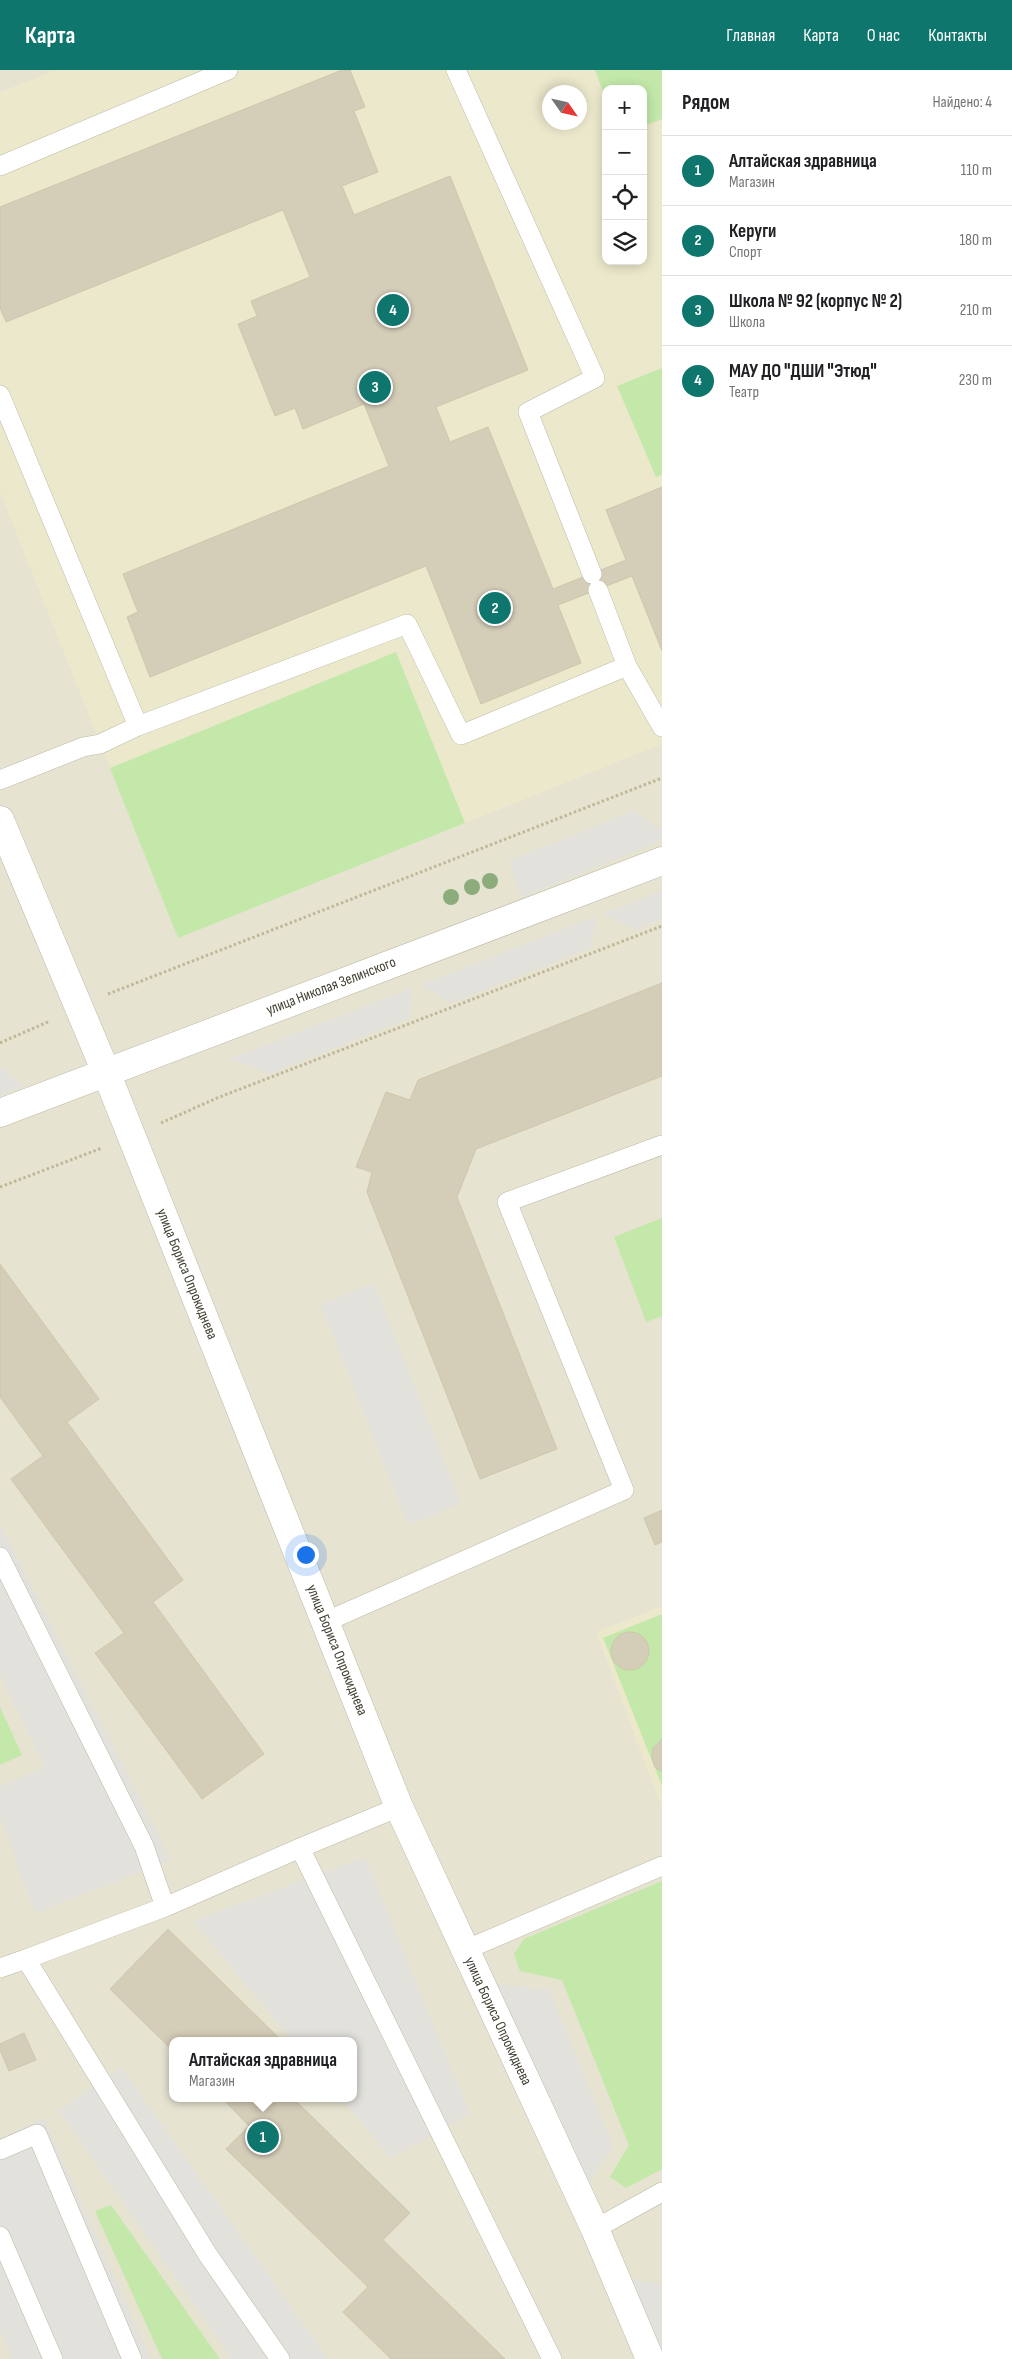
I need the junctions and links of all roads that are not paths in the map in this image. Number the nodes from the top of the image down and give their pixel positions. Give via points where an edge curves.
1 (228, 70) edge
2 (456, 70) edge
3 (0, 166) edge
4 (0, 394) edge
5 (627, 666) junction
6 (138, 726) junction
7 (662, 727) edge
8 (0, 780) edge
9 (0, 820) edge
10 (662, 861) edge
11 (106, 1072) junction
12 (0, 1113) edge
13 (662, 1145) edge
14 (0, 1557) edge
15 (326, 1622) junction
16 (399, 1807) junction
17 (300, 1848) junction
18 (662, 1866) edge
19 (165, 1907) junction
20 (466, 1950) junction
21 (26, 1959) junction
22 (0, 1968) edge
23 (0, 2150) edge
24 (662, 2192) edge
25 (594, 2229) junction
26 (0, 2236) edge
27 (53, 2359) edge
28 (132, 2359) edge
29 (280, 2359) edge
30 (552, 2359) edge
31 (650, 2359) edge

1 - 3 lane
2 - 5 lane via 595,378 528,412
4 - 6 lane
5 - 6 lane via 461,735 407,624
5 - 7 lane
6 - 8 lane via 100,744 83,747
9 - 11 street, улица Бориса Опрокиднева
10 - 11 street, улица Николая Зелинского
11 - 12 street, улица Николая Зелинского
11 - 15 street, улица Бориса Опрокиднева
13 - 15 lane via 507,1202 624,1490
14 - 19 lane via 144,1846
15 - 16 street, улица Бориса Опрокиднева
16 - 17 lane
16 - 20 street, улица Бориса Опрокиднева
17 - 19 lane
17 - 30 lane
18 - 20 lane
19 - 21 lane
20 - 25 street, улица Бориса Опрокиднева
21 - 22 lane
21 - 29 lane via 208,2254
23 - 28 lane via 37,2134
24 - 25 lane
25 - 31 street, улица Бориса Опрокиднева
26 - 27 lane

